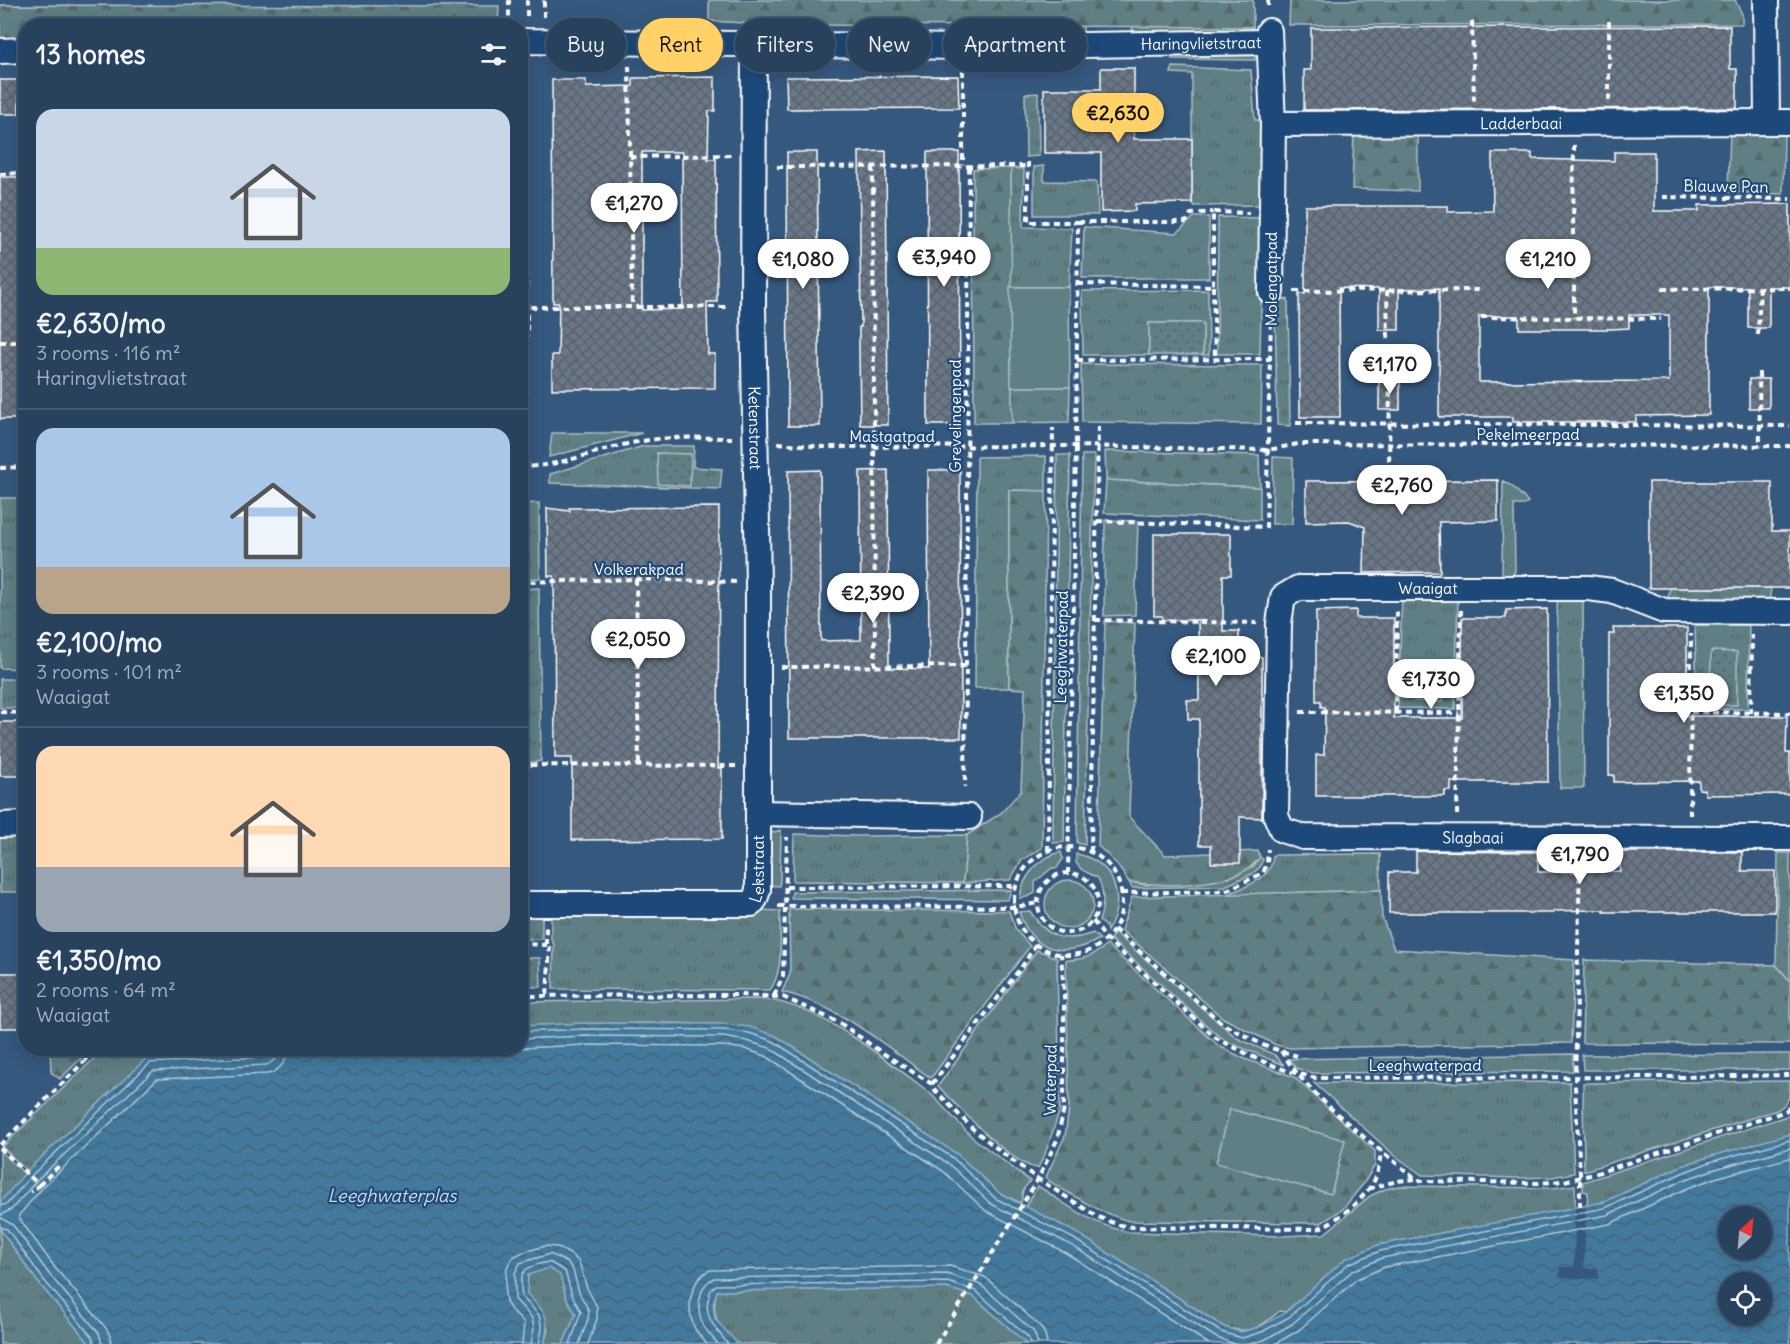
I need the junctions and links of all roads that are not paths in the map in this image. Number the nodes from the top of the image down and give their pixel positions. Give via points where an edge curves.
1 (1766, 0) edge
2 (1269, 36) joint
3 (528, 41) edge
4 (735, 44) edge
5 (835, 45) edge
6 (18, 50) edge
7 (0, 51) edge
8 (754, 72) edge
9 (1778, 122) edge
10 (1273, 124) junction
11 (1271, 292) road end
12 (1790, 612) edge
13 (758, 813) junction
14 (969, 817) dead end
15 (1279, 823) joint
16 (0, 825) edge
17 (18, 825) edge
18 (1790, 838) edge
19 (528, 904) edge

1 - 9 street, Ladderbaai
2 - 5 street, Haringvlietstraat via 963,47
2 - 10 street, Molengatpad
3 - 4 street, Haringvlietstraat
6 - 7 street
8 - 13 street, Ketenstraat
9 - 10 street, Ladderbaai
10 - 11 street, Molengatpad
12 - 15 street, Waaigat via 1664,611 1612,591 1588,588 1298,588 1283,597 1279,623
13 - 14 street, Lekstraat
13 - 19 street, Lekstraat via 758,890 751,904
15 - 18 street, Slagbaai via 1303,837
16 - 17 street

